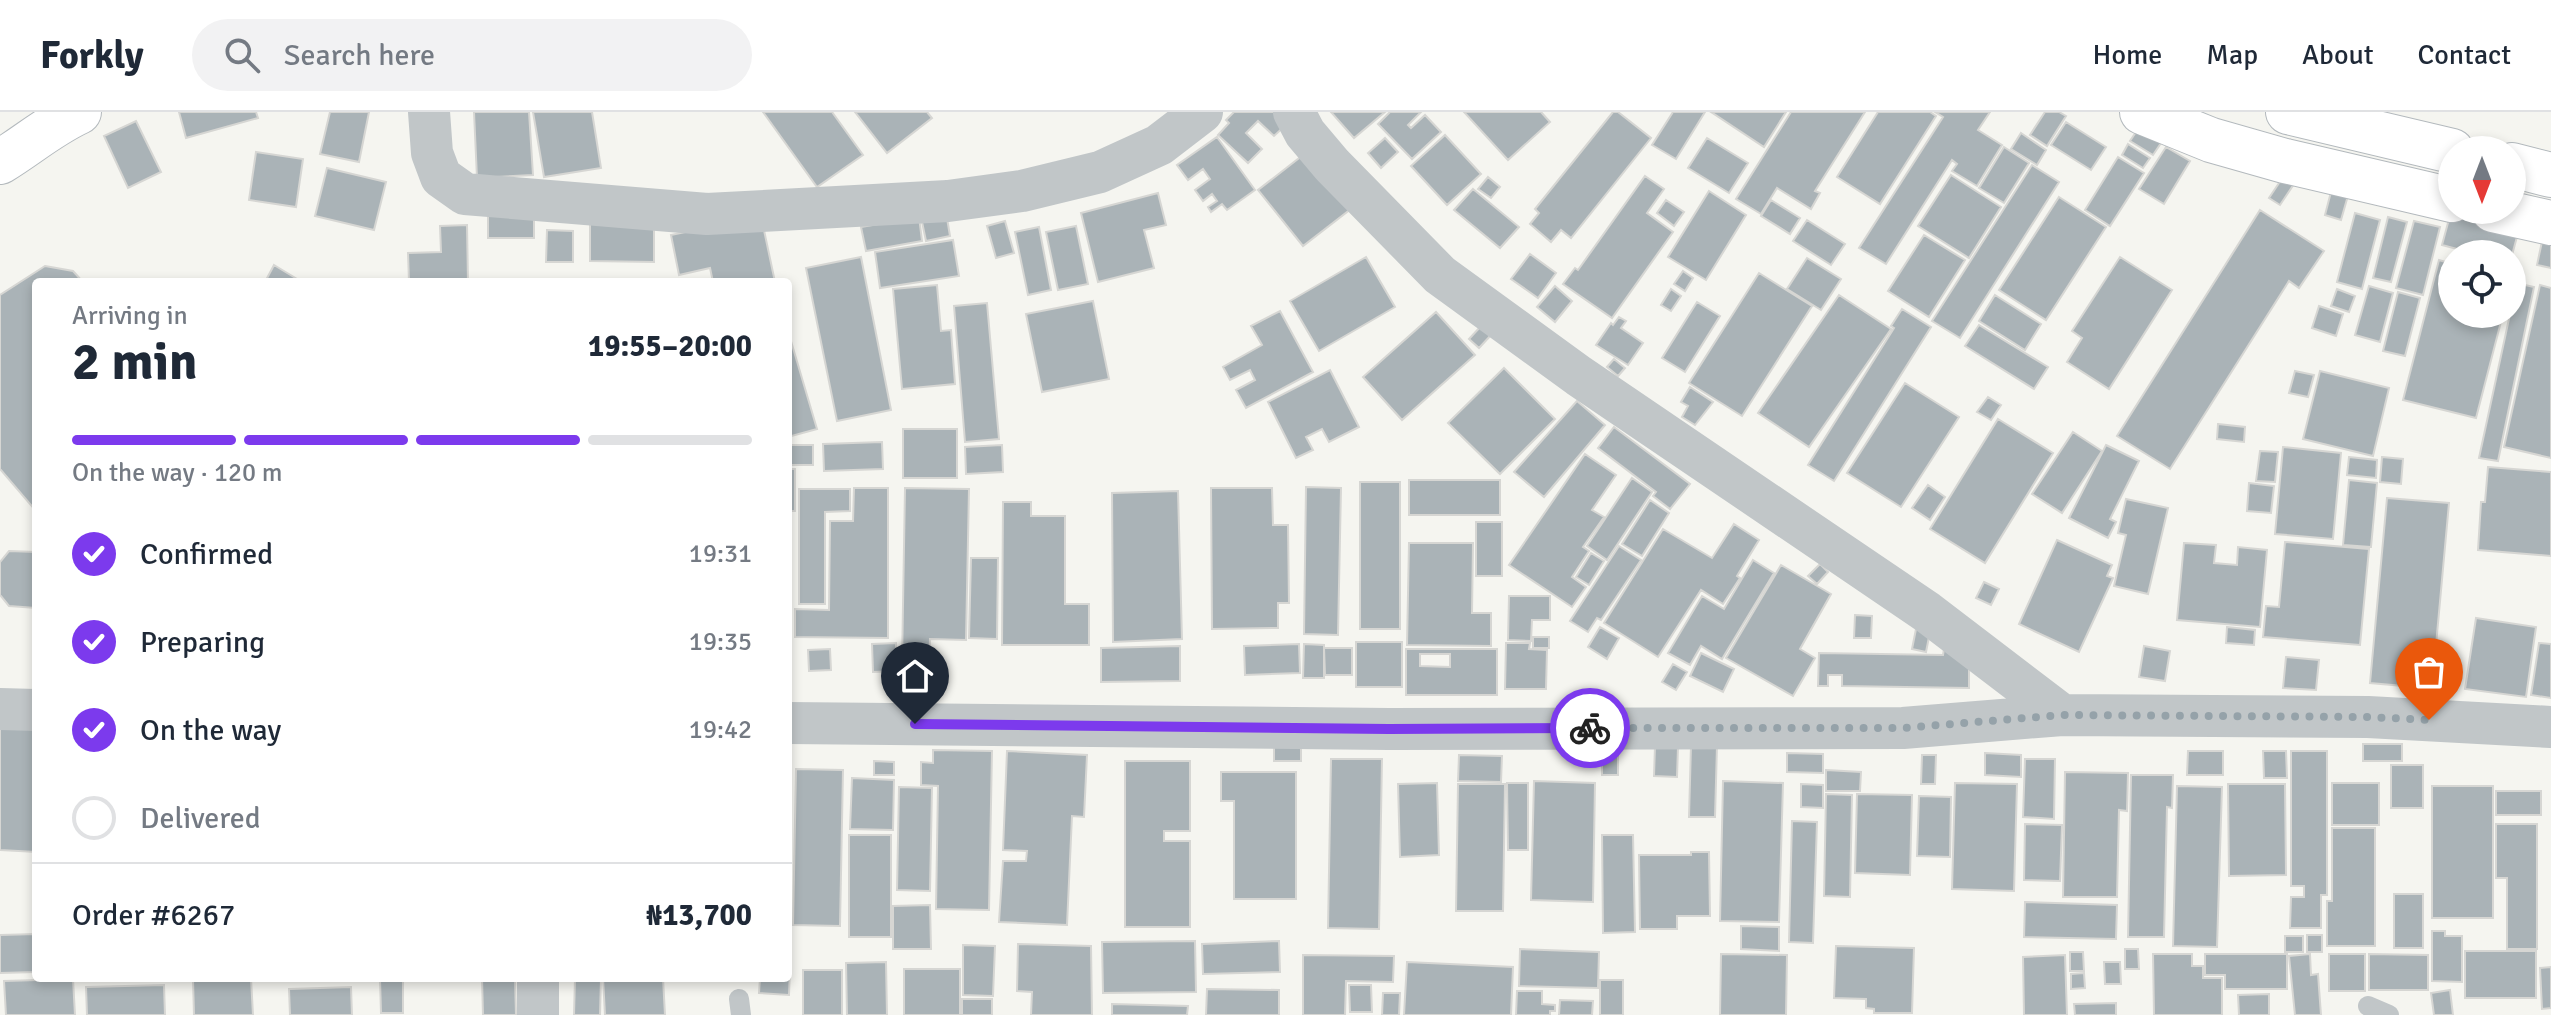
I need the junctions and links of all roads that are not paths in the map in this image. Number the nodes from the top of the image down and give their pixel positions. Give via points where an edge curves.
1 (79, 112) edge
2 (429, 112) edge
3 (1202, 112) edge
4 (1294, 112) edge
5 (2142, 112) edge
6 (2288, 112) edge
7 (2438, 148) edge
8 (0, 162) edge
9 (2526, 169) edge
10 (2551, 175) edge
11 (2438, 197) edge
12 (2526, 217) edge
13 (2551, 223) edge
14 (0, 709) edge
15 (32, 710) edge
16 (2062, 715) junction
17 (792, 723) edge
18 (2551, 727) edge
19 (538, 982) edge
20 (2368, 1006) dead end
21 (538, 1015) edge
22 (2389, 1015) edge

1 - 8 main road
2 - 3 street via 432,153 441,177 465,194 707,214 948,201 1022,191 1100,172 1159,145
4 - 16 street via 1332,165 1440,275 1927,612
5 - 11 main road via 2211,140
6 - 7 main road
9 - 10 main road
12 - 13 main road
14 - 15 street
16 - 17 street via 1903,728
16 - 18 street via 2368,717
19 - 21 street
20 - 22 lane

